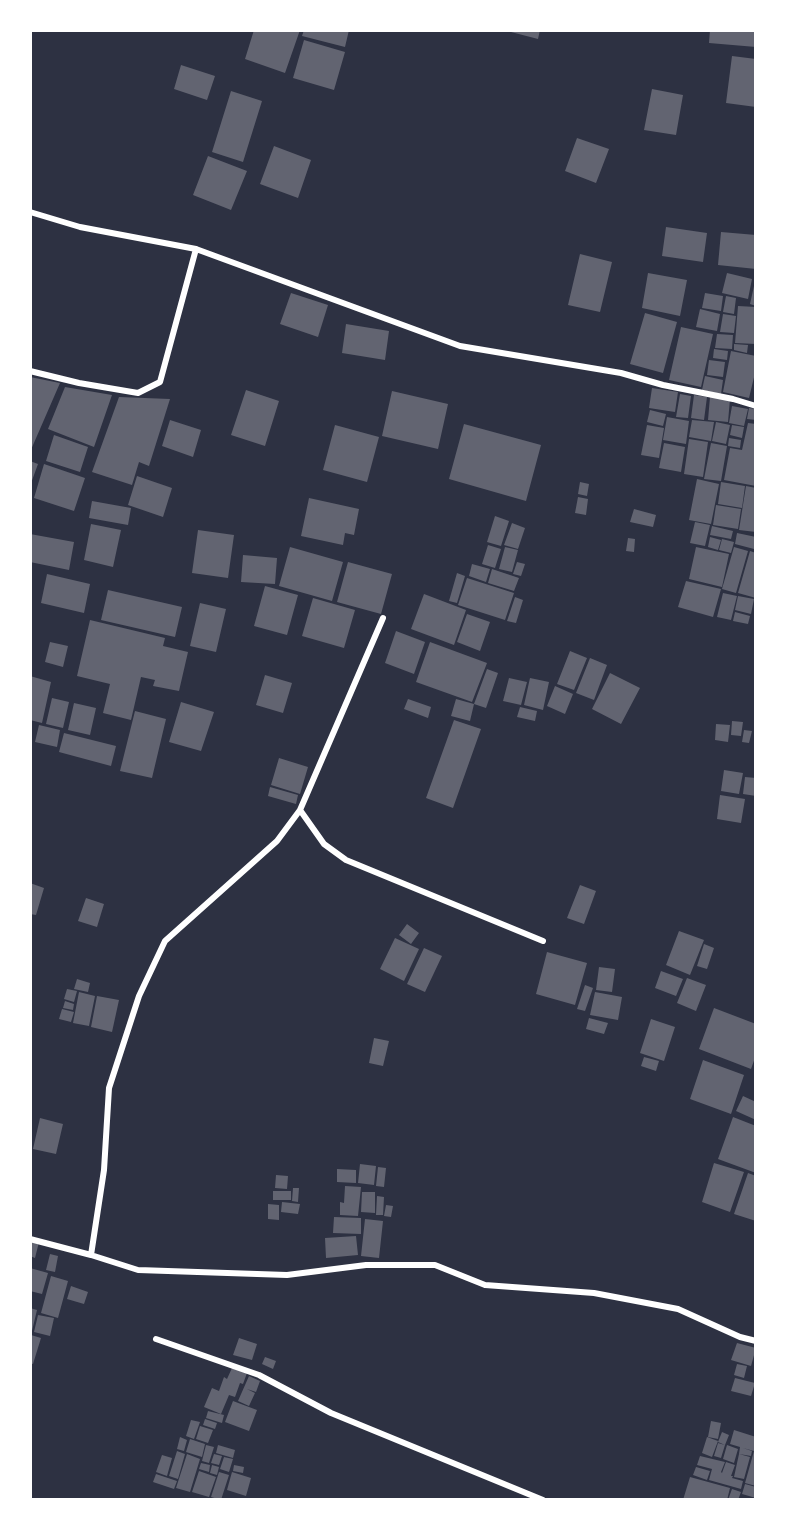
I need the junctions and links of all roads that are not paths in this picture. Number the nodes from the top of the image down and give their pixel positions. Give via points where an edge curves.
1 (30, 212) edge
2 (196, 249) junction
3 (30, 371) edge
4 (756, 406) edge
5 (383, 618) dead end
6 (300, 810) junction
7 (543, 941) dead end
8 (30, 1239) edge
9 (92, 1255) junction
10 (156, 1339) dead end
11 (756, 1341) edge
12 (543, 1500) edge

1 - 2 street via 80,227
2 - 3 street via 160,382 138,393
2 - 4 street via 460,346 621,373
5 - 6 street
6 - 7 street via 324,844 346,860
6 - 9 street via 277,840 165,941 139,996 109,1088 104,1170
8 - 9 street
9 - 11 street via 138,1270 287,1275 366,1265 435,1265 485,1285 594,1293 678,1309
10 - 12 street via 259,1375 331,1413

